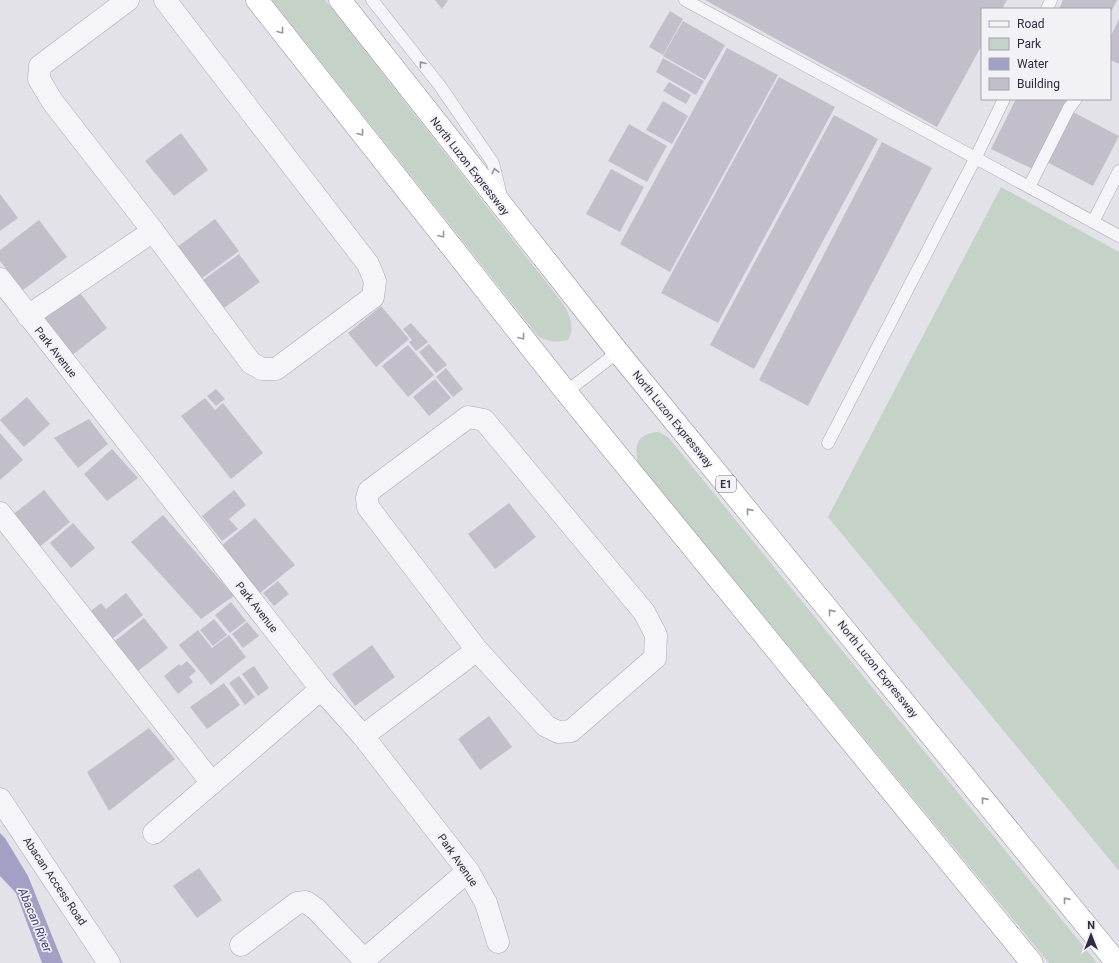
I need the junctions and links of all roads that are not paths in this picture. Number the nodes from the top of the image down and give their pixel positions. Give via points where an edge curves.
1 (128, 0) edge
2 (165, 0) edge
3 (257, 0) edge
4 (340, 0) edge
5 (372, 0) edge
6 (685, 0) edge
7 (1004, 100) edge
8 (1075, 100) edge
9 (975, 159) junction
10 (1119, 171) edge
11 (1029, 187) junction
12 (504, 209) junction
13 (1094, 222) junction
14 (153, 231) junction
15 (1119, 236) edge
16 (0, 279) edge
17 (28, 316) junction
18 (618, 352) junction
19 (566, 392) junction
20 (828, 443) dead end
21 (0, 513) edge
22 (477, 650) junction
23 (321, 689) junction
24 (363, 736) junction
25 (212, 783) junction
26 (0, 798) edge
27 (154, 833) dead end
28 (468, 871) junction
29 (498, 942) dead end
30 (242, 945) dead end
31 (365, 961) edge
32 (110, 963) edge
33 (1032, 963) edge
34 (1117, 963) edge

1 - 14 street via 40,66 39,79 52,101
2 - 14 street via 368,264 375,281 373,297 276,369 262,369 251,363
3 -> 19 highway
4 - 12 highway, North Luzon Expressway / E1
12 -> 5 lane via 493,163 440,86
6 - 9 lane
7 - 9 lane
8 - 11 lane
9 - 11 lane
9 - 20 lane
10 - 13 lane
11 - 13 lane
12 - 18 highway, North Luzon Expressway / E1
13 - 15 lane
14 - 17 street
16 - 17 street, Park Avenue
17 - 23 street, Park Avenue
18 - 19 lane
34 -> 18 highway, North Luzon Expressway / E1
19 - 33 highway
21 - 25 street
22 - 22 street via 368,507 367,498 369,491 468,417 484,420 644,612 656,635 655,658 571,730 558,732 546,726
22 - 24 street
23 - 24 street, Park Avenue
23 - 25 street
24 - 28 street, Park Avenue
25 - 27 street
26 - 32 street, Abacan Access Road
28 - 29 street, Park Avenue via 486,902
28 - 31 street
30 - 31 street via 297,902 306,902 316,909

